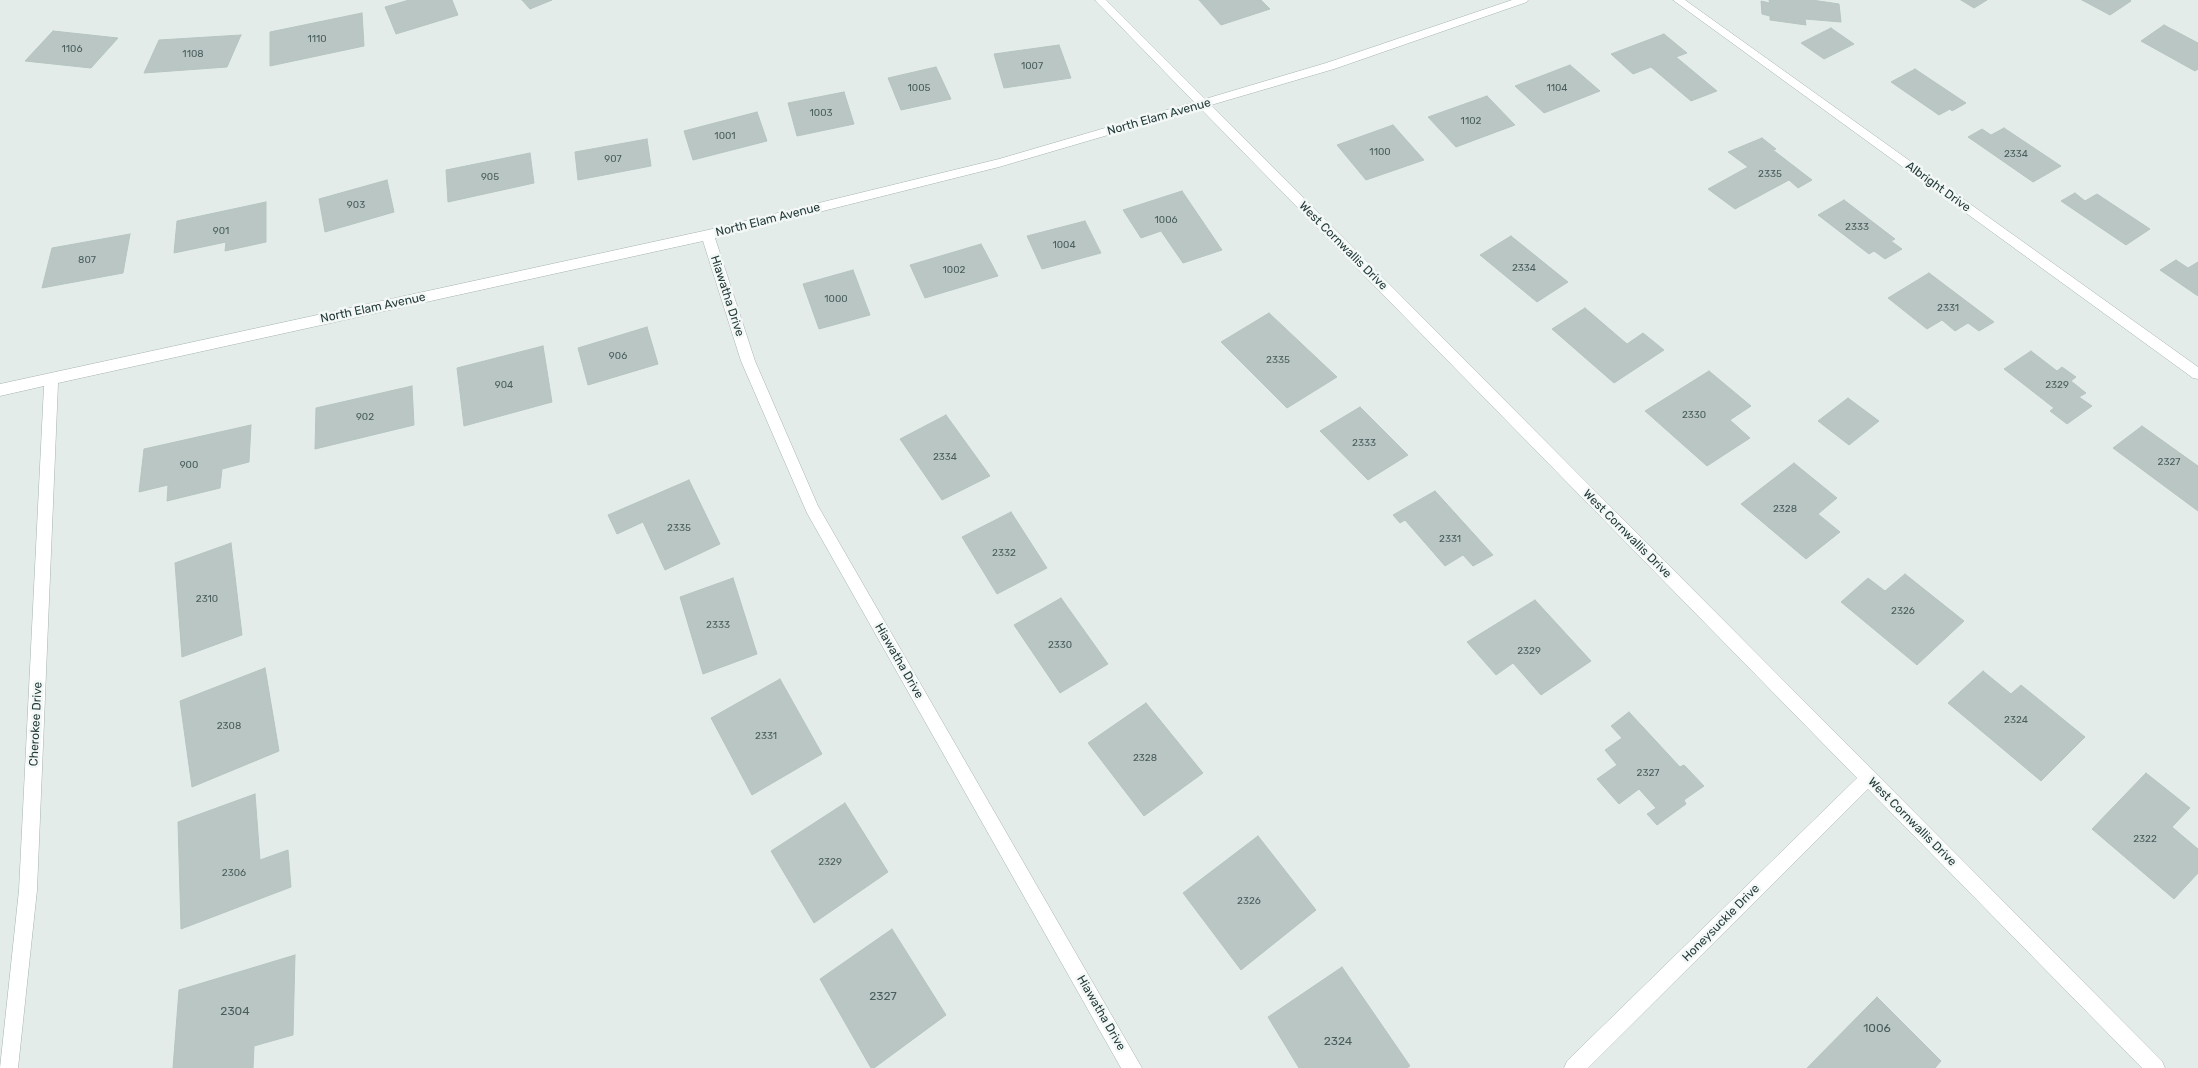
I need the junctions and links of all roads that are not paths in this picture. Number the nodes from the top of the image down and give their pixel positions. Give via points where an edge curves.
1 (1100, 0) edge
2 (1523, 0) edge
3 (1678, 0) edge
4 (1203, 104) junction
5 (708, 235) junction
6 (2198, 374) edge
7 (51, 379) junction
8 (0, 390) edge
9 (1868, 778) junction
10 (8, 1068) edge
11 (1132, 1068) edge
12 (1574, 1068) edge
13 (2154, 1068) edge

1 - 4 street, West Cornwallis Drive
2 - 4 street, North Elam Avenue via 1330,66
3 - 6 street, Albright Drive
4 - 5 street, North Elam Avenue via 999,163
4 - 9 street, West Cornwallis Drive
5 - 7 street, North Elam Avenue
5 - 11 street, Hiawatha Drive via 748,361 812,510
7 - 8 street, North Elam Avenue
7 - 10 street, Cherokee Drive via 28,890
9 - 12 street, Honeysuckle Drive
9 - 13 street, West Cornwallis Drive

